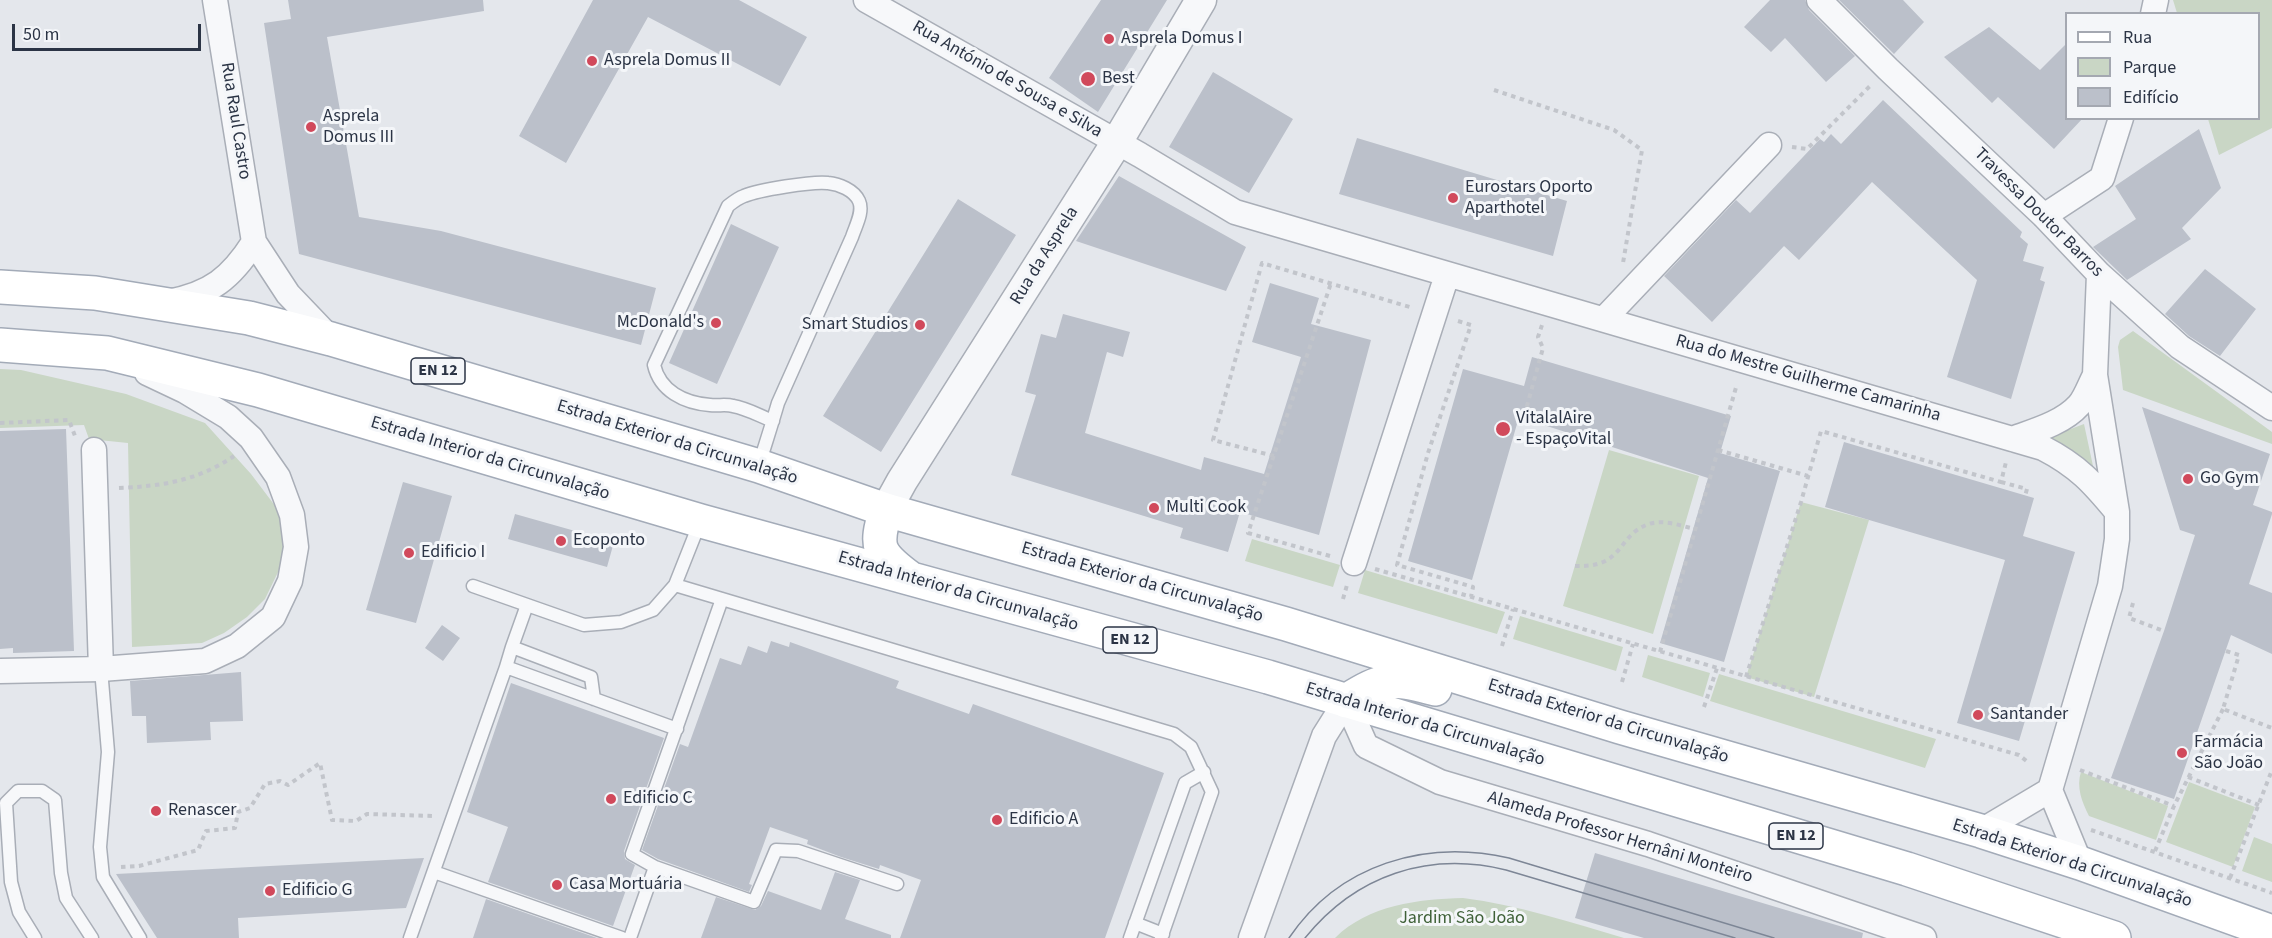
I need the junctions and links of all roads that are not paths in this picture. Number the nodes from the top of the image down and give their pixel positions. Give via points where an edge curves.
1 (215, 0) edge
2 (866, 0) edge
3 (1201, 0) edge
4 (1819, 0) edge
5 (2120, 120) edge
6 (1117, 142) junction
7 (1768, 145) road end
8 (2044, 216) junction
9 (254, 242) junction
10 (2098, 274) junction
11 (1447, 275) junction
12 (0, 287) edge
13 (158, 303) junction
14 (1604, 319) junction
15 (331, 339) junction
16 (0, 345) edge
17 (106, 353) junction
18 (2095, 375) junction
19 (2272, 408) edge
20 (773, 421) junction
21 (2012, 439) junction
22 (94, 450) road end
23 (759, 466) junction
24 (876, 506) junction
25 (2118, 512) junction
26 (701, 521) junction
27 (834, 557) junction
28 (1354, 563) road end
29 (913, 580) junction
30 (675, 585) junction
31 (473, 586) dead end
32 (722, 599) junction
33 (527, 605) junction
34 (512, 647) junction
35 (506, 667) junction
36 (101, 669) junction
37 (0, 671) edge
38 (594, 699) junction
39 (1346, 701) junction
40 (1594, 718) junction
41 (677, 729) junction
42 (1204, 772) junction
43 (2050, 790) junction
44 (1981, 831) junction
45 (2080, 863) junction
46 (655, 867) junction
47 (434, 872) junction
48 (897, 884) dead end
49 (1135, 923) junction
50 (2272, 932) edge
51 (1162, 936) edge
52 (34, 938) edge
53 (92, 938) edge
54 (140, 938) edge
55 (410, 938) edge
56 (622, 938) edge
57 (630, 938) edge
58 (1130, 938) edge
59 (1251, 938) edge
60 (1924, 938) edge
61 (2114, 938) edge

1 - 9 street, Rua Raul Castro
2 - 6 street, Rua António de Sousa e Silva
3 - 6 street, Rua da Asprela
4 - 8 street, Travessa Doutor Barros
5 - 8 street via 2102,178
6 - 11 street, Rua do Mestre Guilherme Camarinha via 1235,212
6 - 24 street, Rua da Asprela via 908,470
7 - 14 street
8 - 10 street, Travessa Doutor Barros
9 - 13 street via 226,278 191,296
9 - 15 street, Rua Raul Castro via 288,294
10 - 18 street
10 - 19 street, Travessa Doutor Barros via 2180,347
11 - 14 street, Rua do Mestre Guilherme Camarinha
11 - 28 street
12 - 13 main road, Estrada Exterior da Circunvalação / EN 12 via 95,293
13 - 15 main road, Estrada Exterior da Circunvalação / EN 12 via 249,318
14 - 21 street, Rua do Mestre Guilherme Camarinha
15 - 23 main road, Estrada Exterior da Circunvalação / EN 12
16 - 17 main road, Estrada Interior da Circunvalação / EN 12
17 - 26 main road, Estrada Interior da Circunvalação / EN 12 via 258,390
17 - 36 street via 185,391 228,417 251,438 278,477 292,515 296,546 290,581 273,617 237,646 205,661
18 - 21 street via 2080,404 2042,428
18 - 25 street
20 - 20 lane via 734,406 688,401 664,388 654,365 728,206 745,196 825,183 838,185 851,191 861,209
20 - 23 lane
21 - 25 street, Rua do Mestre Guilherme Camarinha via 2066,459
22 - 36 street
23 - 24 main road, Estrada Exterior da Circunvalação / EN 12
24 - 27 main road via 869,531
24 - 29 main road via 879,545 887,560
24 - 40 main road, Estrada Exterior da Circunvalação / EN 12
25 - 43 street via 2110,586
26 - 27 main road, Estrada Interior da Circunvalação / EN 12
26 - 30 lane
27 - 29 main road, Estrada Interior da Circunvalação / EN 12
29 - 39 main road, Estrada Interior da Circunvalação / EN 12
30 - 32 lane
30 - 33 lane via 653,610 621,622 584,625
31 - 33 lane
32 - 41 lane
32 - 42 lane via 1174,734 1191,747
33 - 34 lane
34 - 35 lane
34 - 38 lane via 591,677
35 - 38 lane
35 - 47 lane
36 - 37 street
36 - 54 lane via 108,752 100,847 103,878
38 - 41 lane
39 - 40 main road via 1384,681 1406,681 1545,723
39 - 59 street via 1324,736
39 - 60 street, Alameda Professor Hernâni Monteiro via 1366,746 1440,782 1648,844
39 - 61 main road, Estrada Interior da Circunvalação / EN 12 via 1907,869
40 - 44 main road, Estrada Exterior da Circunvalação / EN 12
41 - 46 lane via 632,854
42 - 49 lane via 1185,783
42 - 51 lane via 1212,792
43 - 44 street
43 - 45 street
44 - 45 main road, Estrada Exterior da Circunvalação / EN 12
45 - 50 main road, Estrada Exterior da Circunvalação / EN 12
46 - 48 lane via 754,902 776,850 798,851
46 - 57 lane
47 - 55 lane
47 - 56 lane
49 - 51 lane
49 - 58 lane
52 - 53 lane via 19,912 11,882 6,803 18,791 42,791 55,800 66,898

